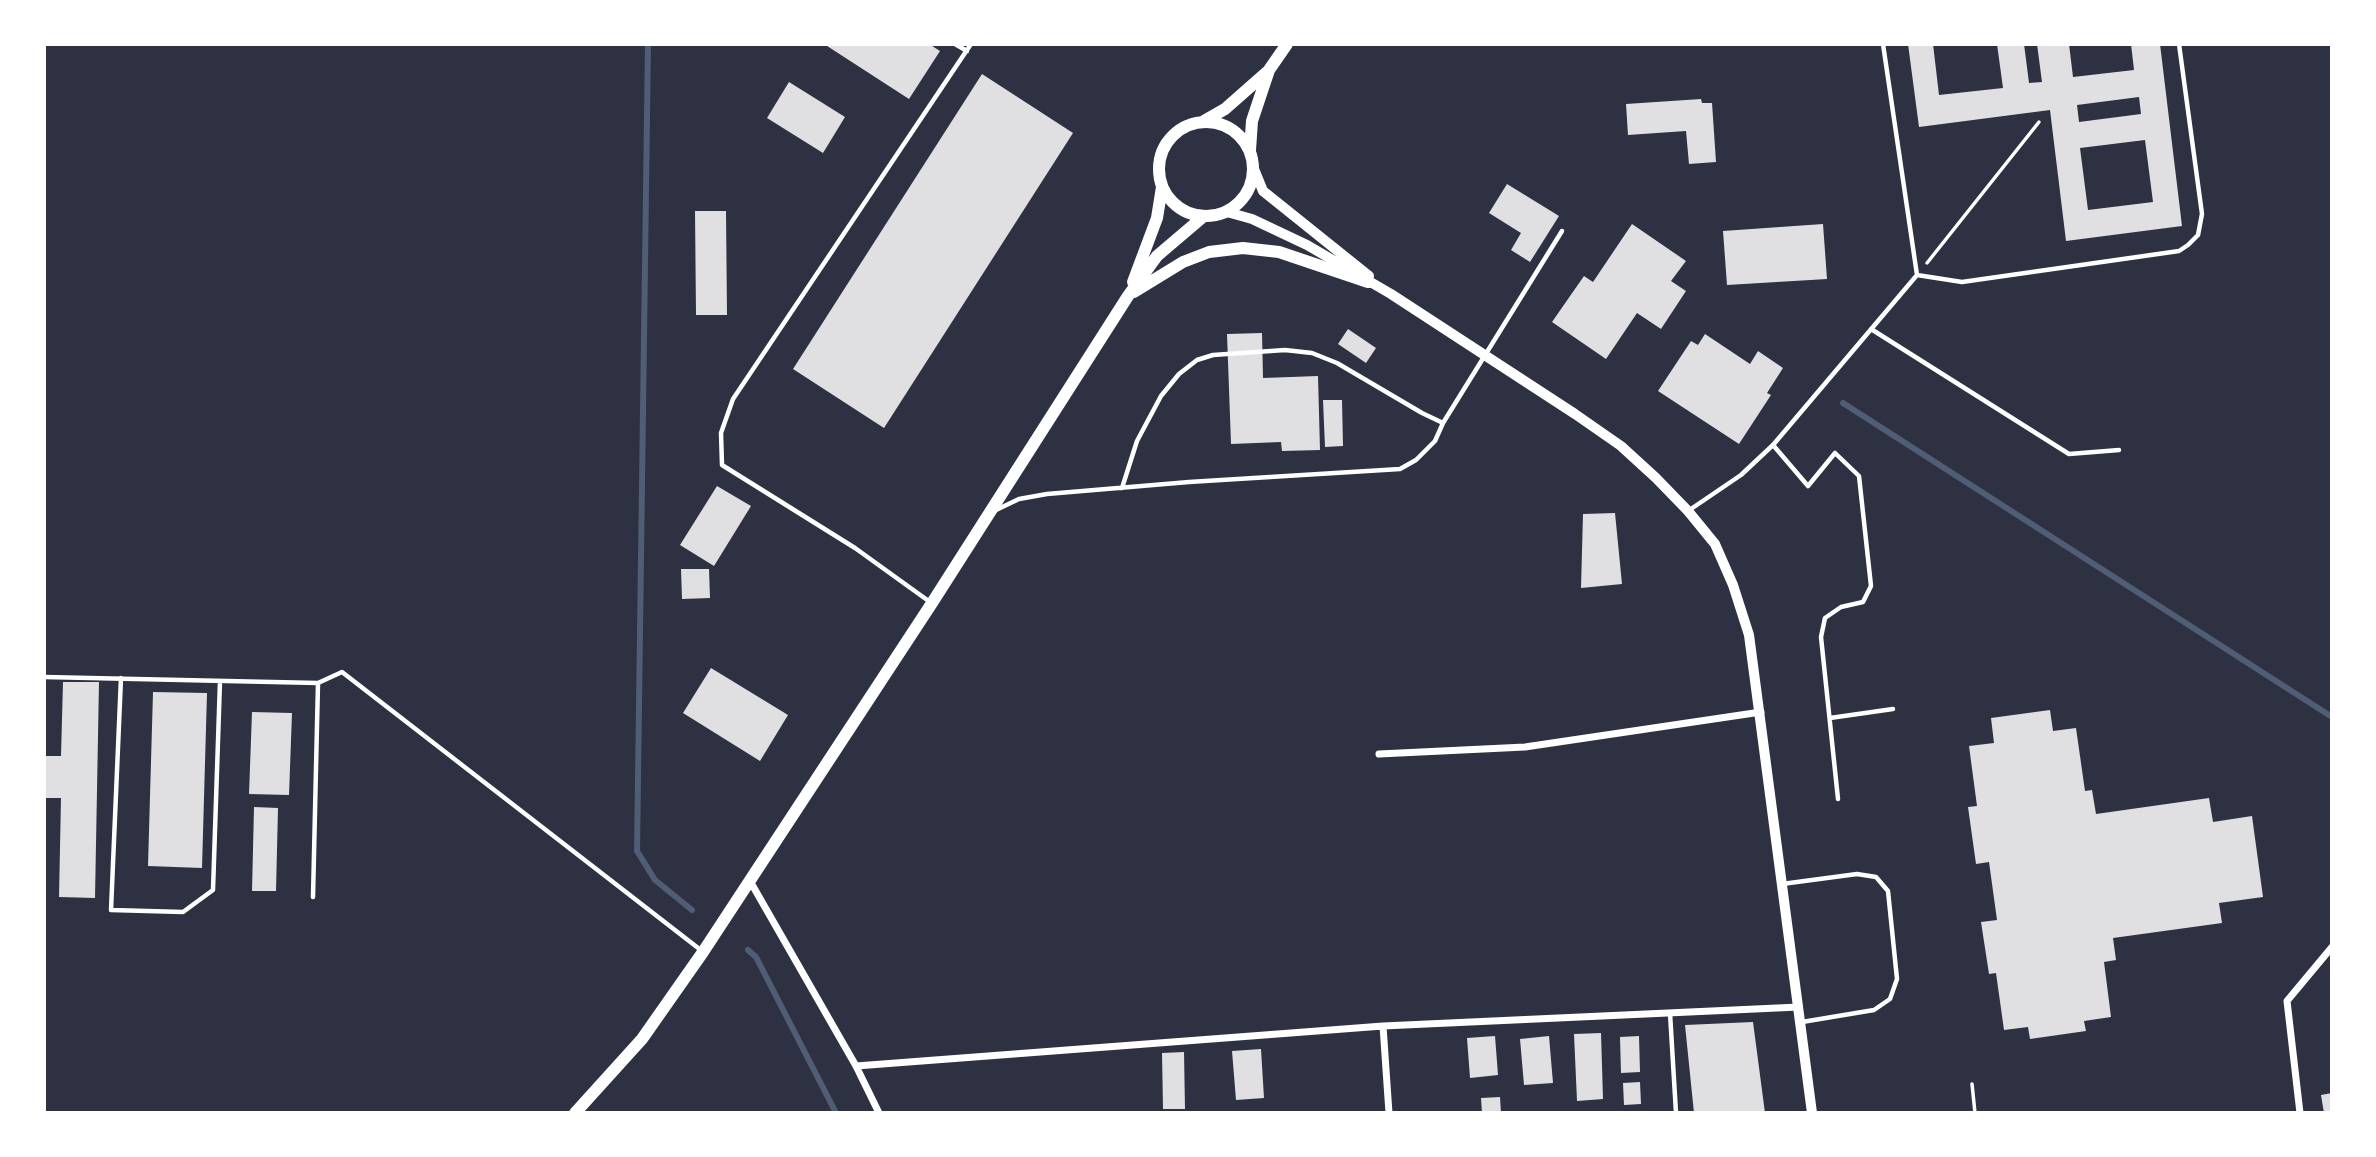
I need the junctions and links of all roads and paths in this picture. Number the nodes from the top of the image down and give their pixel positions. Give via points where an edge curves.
1 (955, 44) edge
2 (971, 44) edge
3 (1286, 44) edge
4 (1883, 44) edge
5 (2179, 44) edge
6 (967, 51) junction
7 (1269, 70) junction
8 (1204, 121) junction
9 (2039, 122) dead end
10 (1250, 150) junction
11 (1254, 169) junction
12 (1162, 187) junction
13 (1227, 212) junction
14 (1204, 216) junction
15 (1562, 231) dead end
16 (1917, 275) junction
17 (1368, 282) junction
18 (1391, 294) junction
19 (1128, 296) junction
20 (1871, 329) junction
21 (1487, 355) junction
22 (1443, 423) junction
23 (1773, 444) junction
24 (2119, 450) dead end
25 (1122, 488) junction
26 (1688, 511) junction
27 (989, 514) junction
28 (932, 603) junction
29 (44, 677) edge
30 (121, 678) junction
31 (220, 681) junction
32 (318, 683) junction
33 (1894, 709) dead end
34 (1761, 712) junction
35 (1830, 718) junction
36 (1379, 754) dead end
37 (1838, 799) dead end
38 (750, 881) junction
39 (1782, 884) junction
40 (313, 897) dead end
41 (2332, 947) edge
42 (703, 952) junction
43 (1799, 1007) junction
44 (1670, 1013) junction
45 (1801, 1023) junction
46 (1383, 1026) junction
47 (856, 1066) junction
48 (1972, 1084) dead end
49 (575, 1113) edge
50 (879, 1113) edge
51 (1389, 1113) edge
52 (1676, 1113) edge
53 (1812, 1113) edge
54 (1975, 1113) edge
55 (2300, 1113) edge

1 - 6 lane
2 - 6 lane
3 - 7 main road
4 - 16 lane
5 - 16 lane via 2202,214 2198,236 2188,245 2179,251 1962,282
6 - 28 lane via 733,400 721,433 722,465 855,548
7 - 8 main road via 1225,109
7 - 10 main road via 1252,121
8 - 10 main road via 1223,124 1239,134
8 - 12 main road via 1170,138 1160,161
9 - 16 path
10 - 11 main road
11 - 13 main road via 1251,186
11 - 18 street via 1263,191
12 - 14 main road via 1181,208
12 - 19 main road via 1157,218
13 - 14 main road
13 - 17 street via 1307,245
14 - 19 main road via 1157,256
15 - 21 lane
16 - 20 lane
17 - 18 street
17 - 19 main road via 1279,252 1243,248 1209,252 1183,262
18 - 21 street
19 - 27 main road
20 - 23 lane
20 - 24 lane via 2069,454
21 - 22 lane
21 - 26 street via 1621,446
22 - 25 lane via 1434,441 1400,469
22 - 25 lane via 1312,353 1285,350 1213,355 1179,374 1161,396 1137,442
23 - 26 lane via 1741,475
23 - 35 lane via 1808,486 1835,453 1859,475 1871,586 1863,602 1841,607 1825,618 1821,637
25 - 27 lane via 1019,499
26 - 34 street via 1715,544 1733,584 1749,635
27 - 28 main road
28 - 38 main road
29 - 30 lane
30 - 31 lane
30 - 31 lane via 111,910 183,912 213,890
31 - 32 lane
32 - 40 lane
32 - 42 lane via 342,672
33 - 35 lane
34 - 36 street via 1525,747
34 - 39 street
35 - 37 lane
38 - 42 main road
38 - 47 street
39 - 43 street
39 - 45 lane via 1857,874 1876,877 1888,891 1898,979 1890,999 1874,1010
41 - 55 street via 2287,1001
42 - 49 main road via 642,1039
43 - 44 street
43 - 45 street
44 - 46 street
44 - 52 lane
45 - 53 street
46 - 47 street
46 - 51 street
47 - 50 street
48 - 54 path

